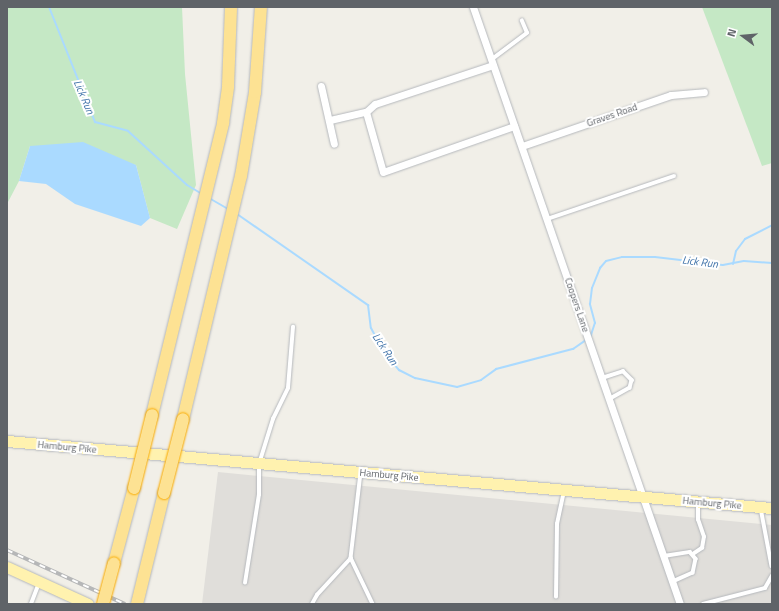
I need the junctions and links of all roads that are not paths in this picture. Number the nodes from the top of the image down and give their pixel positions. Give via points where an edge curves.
1 (231, 7) edge
2 (261, 7) edge
3 (473, 7) edge
4 (522, 21) dead end
5 (492, 63) junction
6 (320, 86) dead end
7 (704, 92) dead end
8 (366, 112) junction
9 (330, 120) junction
10 (514, 126) junction
11 (334, 144) dead end
12 (522, 146) junction
13 (674, 176) dead end
14 (547, 219) junction
15 (293, 327) dead end
16 (602, 378) junction
17 (610, 399) junction
18 (7, 441) edge
19 (259, 464) junction
20 (362, 472) junction
21 (564, 490) junction
22 (644, 497) junction
23 (699, 502) junction
24 (760, 507) junction
25 (772, 508) edge
26 (693, 554) junction
27 (664, 556) junction
28 (352, 558) junction
29 (772, 566) edge
30 (7, 567) edge
31 (772, 576) edge
32 (39, 582) junction
33 (673, 582) junction
34 (245, 583) dead end
35 (556, 597) dead end
36 (31, 604) edge
37 (88, 604) edge
38 (103, 604) edge
39 (137, 604) edge
40 (312, 604) edge
41 (374, 604) edge
42 (680, 604) edge
43 (703, 604) edge

1 - 38 highway, bridge via 228,86 213,172
2 - 39 highway, bridge via 255,92 241,176
3 - 5 street, Coopers Lane
4 - 5 lane via 527,33
5 - 8 street via 375,104
5 - 10 street, Coopers Lane
6 - 9 street
7 - 12 street, Graves Road via 671,95
8 - 9 street
8 - 10 street via 383,172
9 - 11 street
10 - 12 street, Coopers Lane
12 - 14 street, Coopers Lane
13 - 14 lane
14 - 16 street, Coopers Lane
15 - 19 lane via 288,388 273,418
16 - 17 street, Coopers Lane
16 - 17 lane via 623,371 632,380 630,388
17 - 22 street, Coopers Lane
18 - 19 main road, Hamburg Pike
19 - 20 main road, Hamburg Pike
19 - 34 lane via 259,495
20 - 21 main road, Hamburg Pike
20 - 28 lane
21 - 22 main road, Hamburg Pike
21 - 35 lane via 557,524
22 - 23 main road, Hamburg Pike
22 - 27 street, Coopers Lane
23 - 24 main road, Hamburg Pike
23 - 26 lane via 698,520 704,537 702,548
24 - 25 main road, Hamburg Pike
24 - 29 lane
26 - 27 lane
26 - 33 lane via 696,559 693,573
27 - 33 street, Coopers Lane
28 - 40 lane via 317,595
28 - 41 lane
30 - 32 main road
31 - 43 lane via 765,588
32 - 36 lane
32 - 37 main road
33 - 42 street, Coopers Lane

